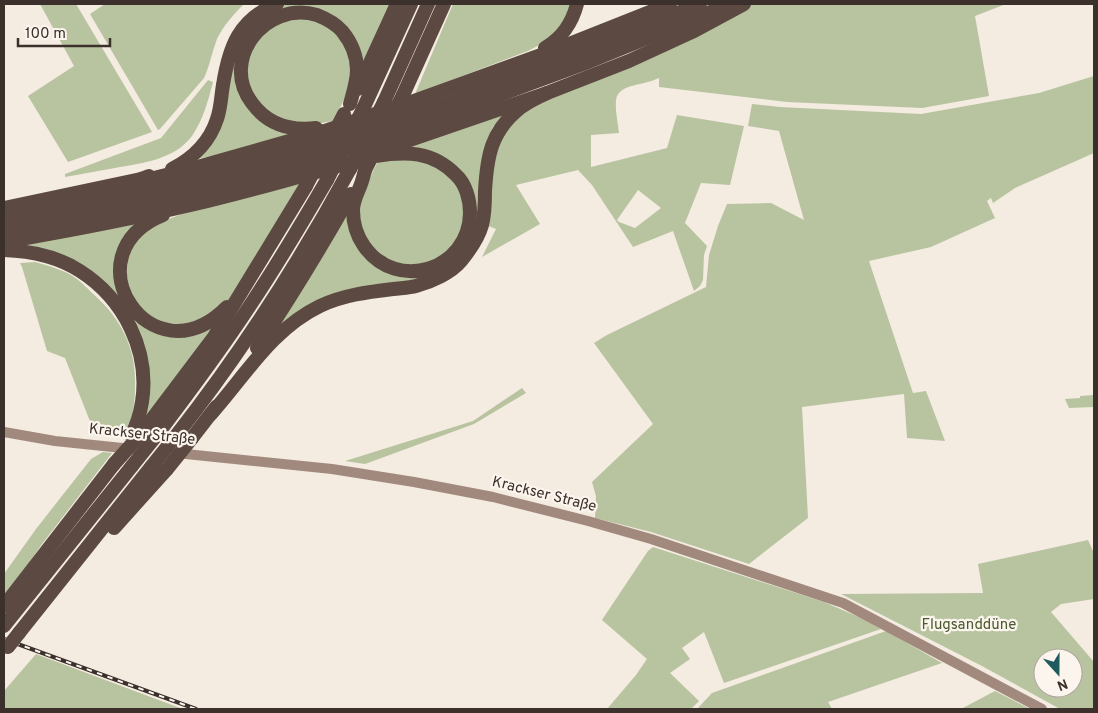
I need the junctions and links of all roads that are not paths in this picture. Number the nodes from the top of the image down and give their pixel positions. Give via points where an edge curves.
1 (277, 4) edge
2 (397, 4) edge
3 (411, 4) edge
4 (428, 4) edge
5 (444, 4) edge
6 (577, 4) edge
7 (670, 4) edge
8 (700, 4) edge
9 (730, 4) edge
10 (744, 4) edge
11 (526, 60) junction
12 (547, 93) junction
13 (355, 112) junction
14 (346, 167) junction
15 (364, 170) junction
16 (141, 179) junction
17 (194, 204) junction
18 (4, 208) edge
19 (4, 218) edge
20 (4, 231) edge
21 (4, 242) edge
22 (4, 250) edge
23 (243, 290) junction
24 (211, 414) junction
25 (4, 432) edge
26 (136, 435) junction
27 (50, 595) junction
28 (5, 617) edge
29 (6, 650) edge
30 (1042, 709) edge

1 - 16 highway via 254,18 233,43 217,120 201,148 174,168
2 - 13 highway via 365,75
3 - 13 highway
4 - 14 highway, bridge via 384,102
5 - 15 highway, bridge via 403,95
6 - 11 highway via 571,23 563,34
7 - 11 highway
8 - 19 highway via 448,103 321,145 162,187
9 - 20 highway via 392,135 249,178 161,200
10 - 12 highway via 692,32
11 - 13 highway via 445,90
12 - 14 highway
12 - 24 highway via 521,107 497,133 487,166 482,225 478,237 460,263 431,281 416,286 350,296 309,311 270,343
13 - 13 highway via 324,127 306,129 282,126 263,116 249,100 240,71 241,61 256,31 266,21 290,12 313,13 333,23 348,38 356,60
13 - 16 highway via 310,136
13 - 23 highway, bridge
13 - 28 highway, bridge via 326,180 249,307 156,436
14 - 15 highway via 375,156 406,153 431,157 452,170 464,186 470,210 468,230 456,252 436,266 412,272 390,268 379,262 360,241 354,220 353,208
14 - 17 highway
14 - 27 highway, bridge via 302,254 266,311 175,437
15 - 24 highway via 275,320
16 - 18 highway
17 - 21 highway
17 - 23 highway via 155,218 128,241 120,271 126,299 144,320 175,331 198,327 218,316
22 - 26 highway via 45,255 64,262 101,288 123,314 133,332 143,369
23 - 26 highway via 214,337
24 - 27 highway, bridge via 63,588
25 - 30 street, Krackser Straße via 55,441 332,469 493,497 588,521 843,603
26 - 28 highway, bridge
27 - 29 highway, bridge

